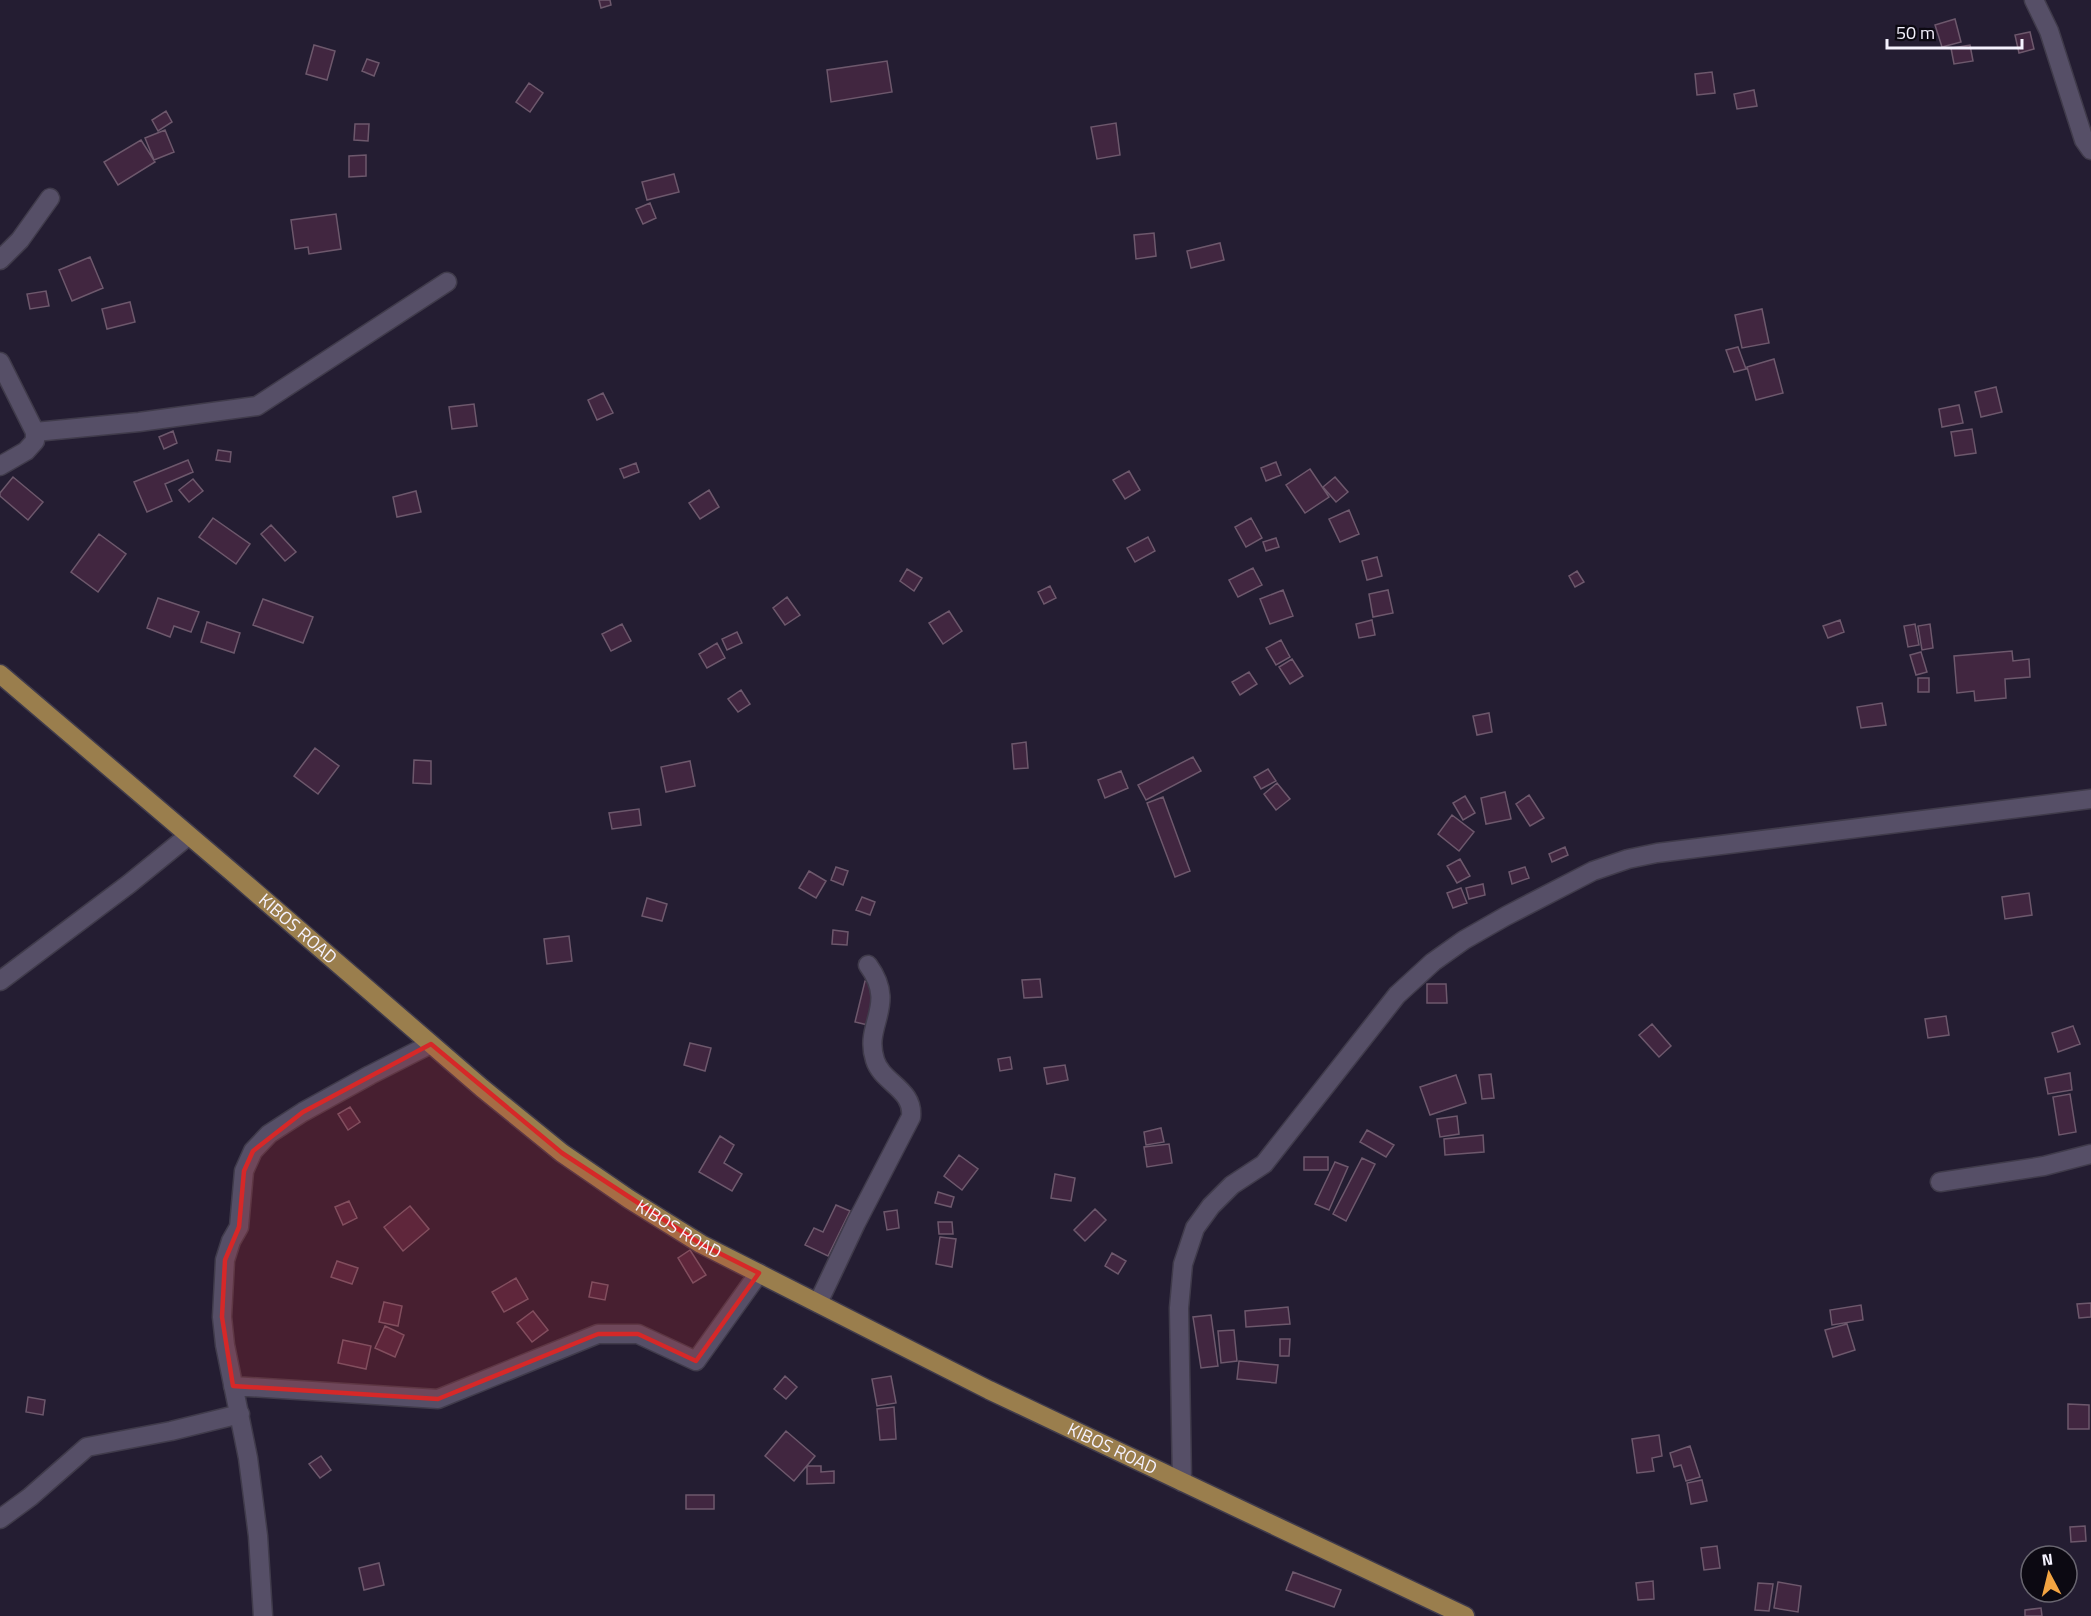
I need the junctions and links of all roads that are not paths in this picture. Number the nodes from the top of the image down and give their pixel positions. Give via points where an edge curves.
1 (2034, 0) edge
2 (2091, 150) edge
3 (50, 198) dead end
4 (0, 260) edge
5 (447, 282) dead end
6 (0, 363) edge
7 (34, 432) junction
8 (0, 466) edge
9 (0, 674) edge
10 (2091, 799) edge
11 (188, 836) junction
12 (868, 965) dead end
13 (0, 981) edge
14 (431, 1044) junction
15 (2091, 1154) edge
16 (1940, 1182) dead end
17 (759, 1273) junction
18 (818, 1303) junction
19 (233, 1386) junction
20 (240, 1414) junction
21 (1182, 1482) junction
22 (0, 1519) edge
23 (263, 1616) edge
24 (1466, 1616) edge

1 - 2 street via 2049,31 2084,140
3 - 4 street via 20,240
5 - 7 street via 257,406
6 - 7 street
7 - 8 street via 35,441 26,451
9 - 11 main road, KIBOS ROAD
10 - 21 street via 1628,859 1593,871 1506,916 1433,962 1396,995 1264,1164 1232,1185 1195,1228 1183,1264 1179,1308
11 - 13 street
11 - 14 main road, KIBOS ROAD
12 - 18 street via 882,994 874,1059 904,1093 912,1111
14 - 17 main road, KIBOS ROAD via 562,1153 701,1244
14 - 19 street via 303,1112 269,1134 253,1151 244,1171 239,1227 225,1260 222,1317
15 - 16 street via 2044,1166
17 - 18 main road, KIBOS ROAD
17 - 19 street via 696,1361 638,1334 598,1334 438,1399
18 - 21 main road, KIBOS ROAD
19 - 20 street
20 - 22 street via 87,1447
20 - 23 street via 258,1536
21 - 24 main road, KIBOS ROAD

